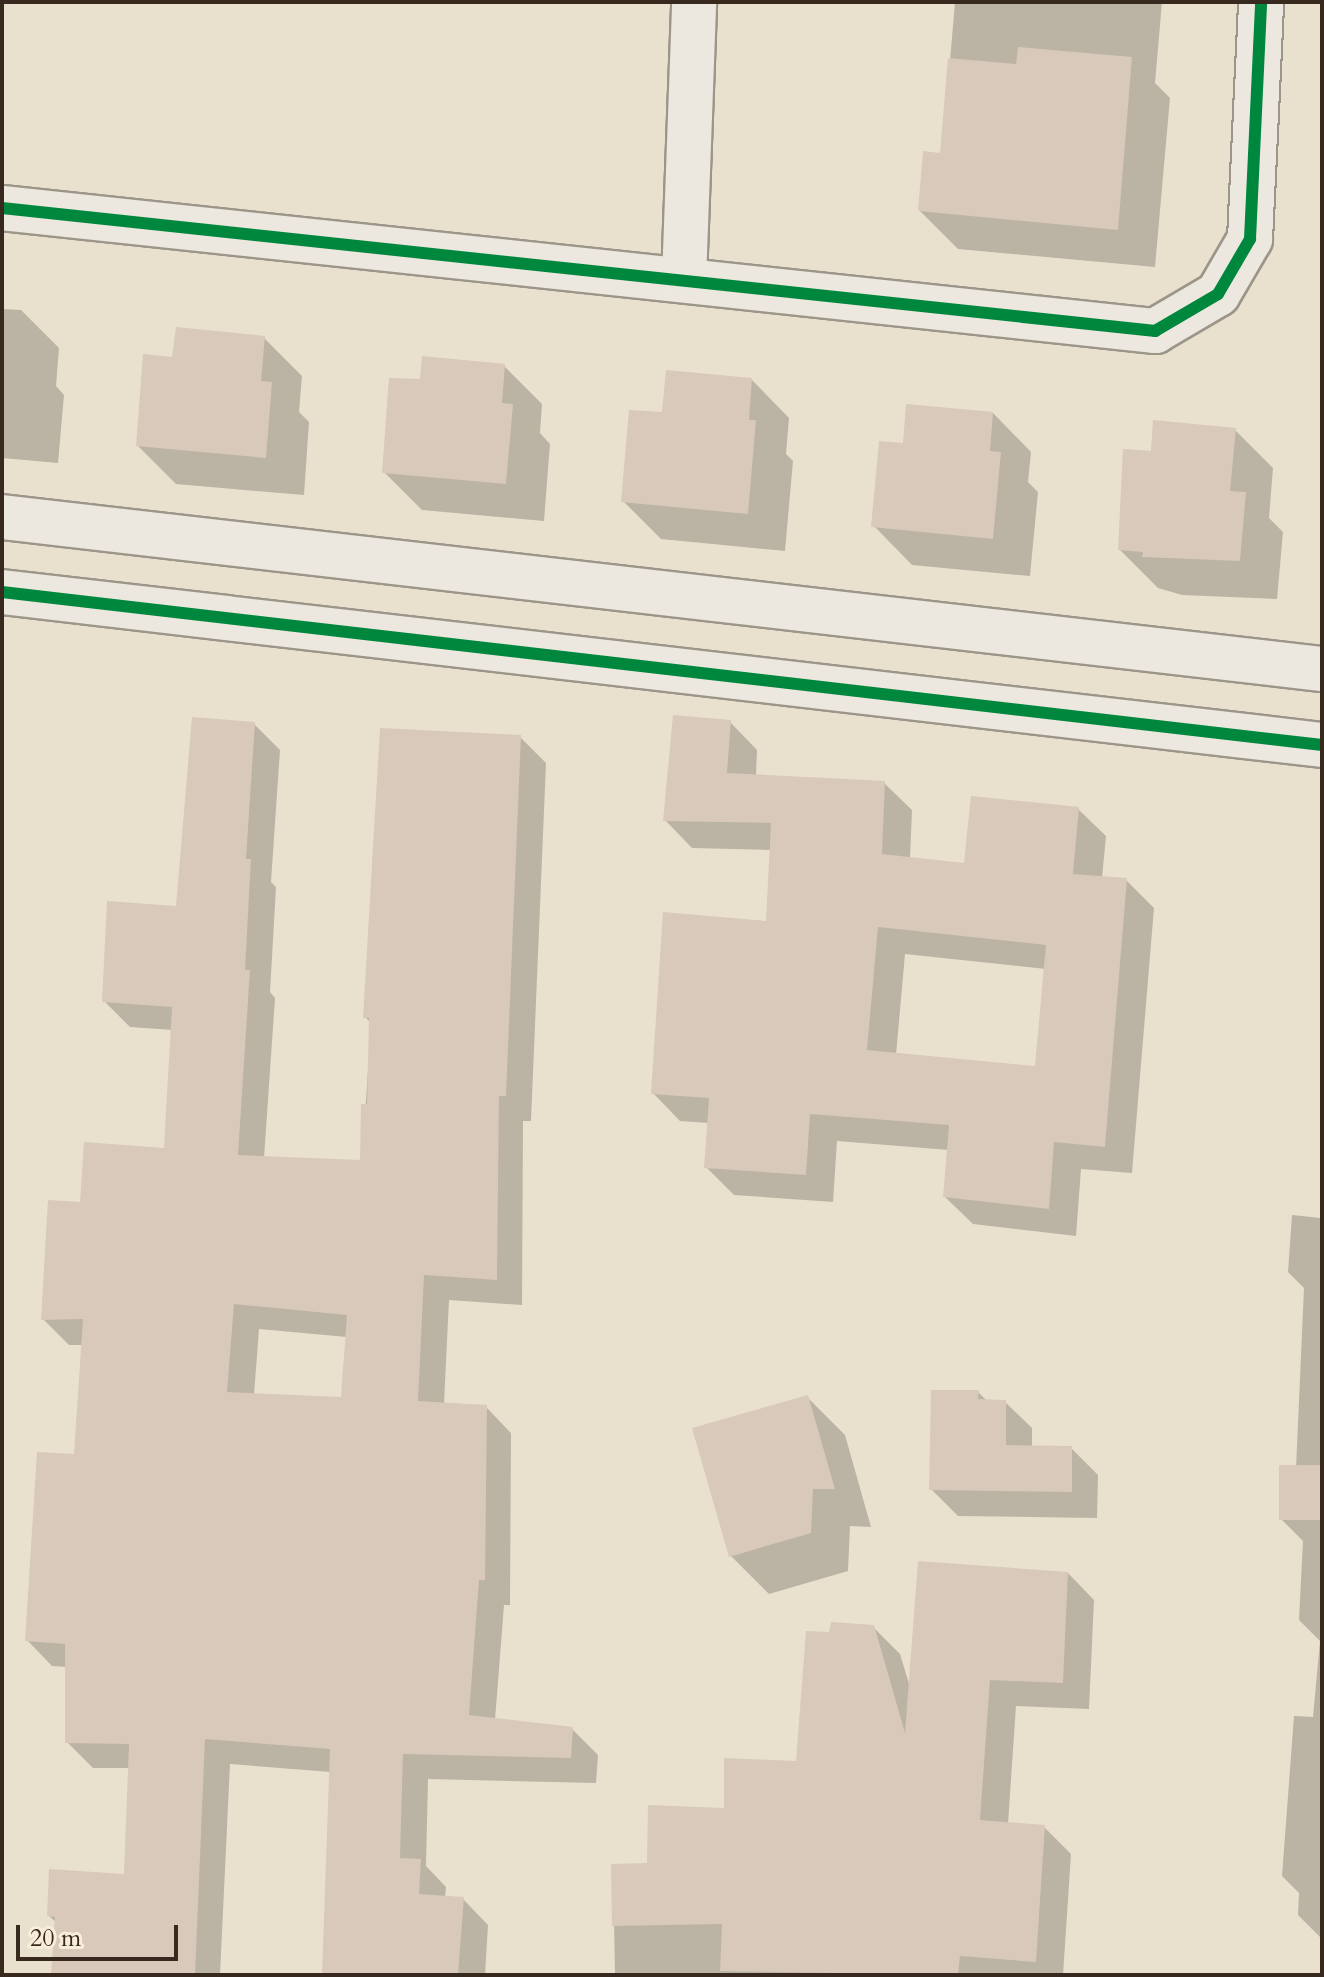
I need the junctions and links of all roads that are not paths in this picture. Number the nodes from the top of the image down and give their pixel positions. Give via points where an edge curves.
1 (694, 2) edge
2 (1261, 2) edge
3 (2, 208) edge
4 (684, 280) junction
5 (2, 517) edge
6 (2, 592) edge
7 (1322, 669) edge
8 (1322, 745) edge

1 - 4 street
2 - 4 street via 1250,239 1218,294 1155,331
3 - 4 street
5 - 7 street
6 - 8 street

